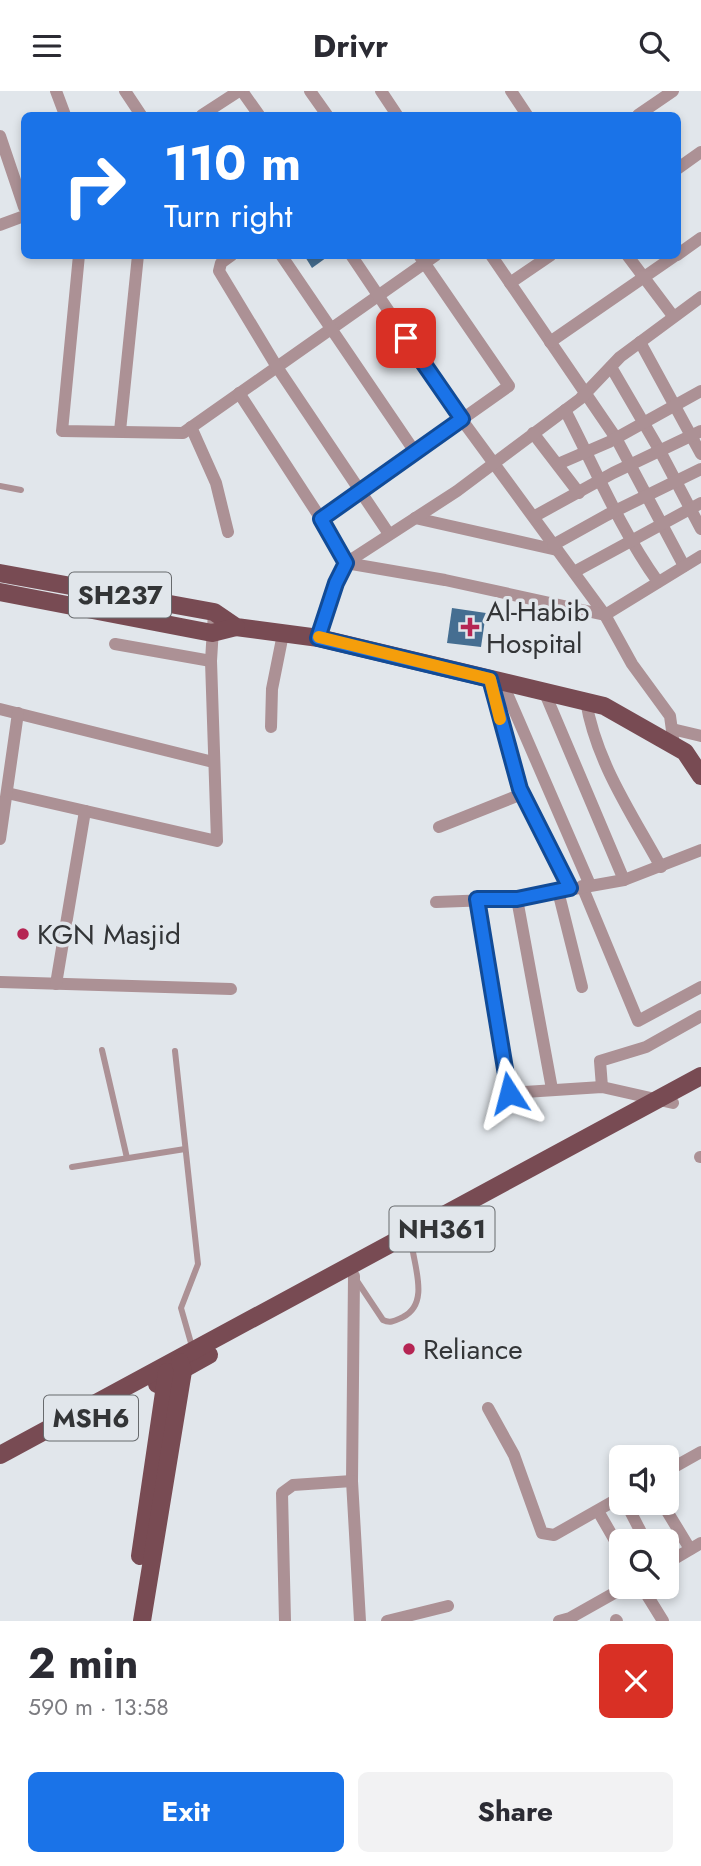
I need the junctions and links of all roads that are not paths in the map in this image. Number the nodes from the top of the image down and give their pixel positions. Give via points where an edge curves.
1 (56, 91) edge
2 (125, 91) edge
3 (241, 91) edge
4 (310, 91) edge
5 (381, 91) edge
6 (511, 91) edge
7 (673, 91) edge
8 (64, 112) edge
9 (139, 112) edge
10 (207, 112) edge
11 (257, 112) edge
12 (325, 112) edge
13 (395, 112) edge
14 (525, 112) edge
15 (642, 112) edge
16 (0, 136) edge
17 (701, 152) edge
18 (681, 166) edge
19 (21, 198) edge
20 (21, 217) edge
21 (0, 225) edge
22 (701, 238) edge
23 (681, 252) edge
24 (79, 259) edge
25 (138, 259) edge
26 (226, 259) edge
27 (284, 259) edge
28 (354, 259) edge
29 (494, 259) edge
30 (545, 259) edge
31 (630, 259) edge
32 (671, 259) edge
33 (422, 260) edge
34 (644, 278) junction
35 (510, 283) junction
36 (378, 297) junction
37 (701, 297) edge
38 (673, 316) junction
39 (332, 329) junction
40 (550, 342) junction
41 (640, 342) junction
42 (277, 367) junction
43 (611, 367) junction
44 (701, 391) edge
45 (239, 393) junction
46 (586, 394) junction
47 (673, 405) junction
48 (565, 410) junction
49 (462, 419) junction
50 (643, 422) junction
51 (191, 426) junction
52 (120, 431) junction
53 (533, 433) junction
54 (697, 433) edge
55 (616, 438) junction
56 (587, 451) junction
57 (660, 451) junction
58 (415, 452) junction
59 (701, 454) edge
60 (493, 463) junction
61 (558, 464) junction
62 (630, 465) junction
63 (701, 469) edge
64 (602, 479) junction
65 (676, 483) junction
66 (0, 486) edge
67 (21, 490) dead end
68 (361, 492) junction
69 (579, 493) junction
70 (645, 497) junction
71 (695, 506) edge
72 (617, 510) junction
73 (535, 516) junction
74 (415, 518) junction
75 (321, 519) junction
76 (661, 523) junction
77 (701, 529) edge
78 (228, 532) dead end
79 (389, 534) junction
80 (629, 541) junction
81 (555, 548) junction
82 (701, 556) edge
83 (346, 563) junction
84 (684, 566) junction
85 (574, 572) junction
86 (0, 573) edge
87 (657, 582) junction
88 (0, 592) edge
89 (214, 613) junction
90 (605, 615) junction
91 (236, 627) junction
92 (212, 633) junction
93 (283, 634) junction
94 (318, 638) junction
95 (115, 644) dead end
96 (211, 661) junction
97 (496, 680) junction
98 (544, 691) junction
99 (586, 701) junction
100 (6, 711) edge
101 (271, 727) dead end
102 (673, 736) junction
103 (701, 736) edge
104 (213, 762) junction
105 (701, 775) edge
106 (7, 793) junction
107 (522, 794) junction
108 (85, 811) junction
109 (439, 827) dead end
110 (0, 838) edge
111 (701, 850) edge
112 (661, 867) junction
113 (624, 880) junction
114 (575, 887) junction
115 (477, 899) junction
116 (517, 899) junction
117 (436, 902) dead end
118 (0, 982) edge
119 (56, 984) junction
120 (582, 987) dead end
121 (701, 987) edge
122 (231, 989) dead end
123 (701, 1016) edge
124 (102, 1050) dead end
125 (175, 1051) dead end
126 (701, 1076) edge
127 (602, 1087) junction
128 (701, 1088) edge
129 (552, 1089) junction
130 (666, 1101) junction
131 (185, 1149) junction
132 (127, 1158) junction
133 (72, 1167) dead end
134 (412, 1245) junction
135 (354, 1276) junction
136 (181, 1365) junction
137 (488, 1408) dead end
138 (701, 1452) edge
139 (0, 1455) edge
140 (679, 1464) edge
141 (0, 1465) edge
142 (352, 1481) junction
143 (609, 1504) edge
144 (598, 1511) junction
145 (671, 1515) edge
146 (609, 1531) edge
147 (695, 1546) edge
148 (679, 1556) edge
149 (609, 1597) edge
150 (649, 1599) edge
151 (448, 1606) dead end
152 (577, 1618) edge
153 (130, 1621) edge
154 (142, 1621) edge
155 (285, 1621) edge
156 (360, 1621) edge
157 (387, 1621) edge
158 (559, 1621) edge
159 (663, 1621) edge

1 - 8 street
2 - 9 street
3 - 10 street
3 - 11 street
4 - 12 street
5 - 13 street
6 - 14 street
7 - 15 street
16 - 19 street
17 - 18 street
20 - 21 street
22 - 23 street
24 - 52 street via 62,431
25 - 52 street
26 - 42 street via 219,271
27 - 39 street
28 - 36 street
29 - 35 street
30 - 35 street
31 - 34 street
32 - 34 street
33 - 36 street
33 - 49 street via 509,386
34 - 38 street
34 - 40 street
35 - 40 street
36 - 39 street
36 - 49 street
37 - 38 street
38 - 41 street
39 - 42 street
39 - 58 street
40 - 46 street
41 - 43 street
41 - 47 street
42 - 45 street
42 - 68 street
43 - 46 street
43 - 50 street
44 - 47 street
45 - 51 street
45 - 75 street
46 - 48 street
46 - 55 street
47 - 50 street
47 - 54 street
48 - 53 street
48 - 56 street
49 - 58 street
49 - 60 street
50 - 55 street
50 - 57 street
51 - 52 street via 183,433
51 - 78 street via 216,483
53 - 60 street
53 - 61 street
54 - 57 street
54 - 59 street
55 - 56 street
55 - 62 street
56 - 61 street
56 - 64 street
57 - 62 street
57 - 65 street
58 - 68 street
60 - 73 street
60 - 74 street
61 - 69 street
62 - 64 street
62 - 70 street
63 - 65 street
64 - 69 street
64 - 72 street
65 - 70 street
65 - 71 street
66 - 67 lane
68 - 75 street
68 - 79 street
69 - 73 street
70 - 72 street
70 - 76 street
71 - 76 street
71 - 77 street
72 - 80 street
72 - 81 street
73 - 81 street
74 - 79 street
74 - 81 street
75 - 83 street
76 - 80 street
76 - 84 street
79 - 83 street
80 - 85 street
80 - 87 street
81 - 85 street
82 - 84 street
83 - 90 street
83 - 94 street
84 - 87 street
85 - 90 street
86 - 89 main road, SH237
87 - 90 street
88 - 92 main road, SH237
89 - 91 main road, SH237
89 - 92 street
90 - 102 street via 632,664 664,704
91 - 92 main road, SH237
91 - 93 main road, SH237
92 - 96 street
93 - 94 main road, SH237
93 - 101 street via 272,689
94 - 97 main road, SH237
95 - 96 street
96 - 104 street
97 - 98 main road, SH237
97 - 107 street
97 - 114 street
98 - 99 main road, SH237
98 - 113 street
99 - 102 main road, SH237
99 - 112 street via 591,732 608,773
100 - 104 street
100 - 106 street
102 - 103 street
102 - 105 main road, SH237
104 - 108 street via 217,841
106 - 108 street
106 - 110 street
107 - 109 street
107 - 114 street
108 - 119 street
111 - 112 street
112 - 113 street
113 - 114 street
114 - 116 street
114 - 120 street
114 - 121 street via 638,1021
115 - 116 street
115 - 117 street
115 - 129 street via 509,1093
116 - 129 street
118 - 119 street
119 - 122 street
123 - 127 street via 646,1047 600,1061
124 - 132 lane
125 - 131 lane
126 - 130 main road
127 - 129 street
127 - 130 street
128 - 130 main road, NH361
130 - 134 main road, NH361
130 - 136 main road
131 - 132 lane
131 - 136 lane via 198,1264 181,1308
132 - 133 lane
134 - 135 main road, NH361
134 - 135 lane via 419,1298 410,1313 393,1322 383,1320
135 - 136 main road, NH361
135 - 142 street
136 - 139 main road
136 - 141 main road, MSH6
136 - 153 main road
136 - 154 main road
137 - 144 street via 514,1455 542,1533 554,1535
138 - 140 street
142 - 155 street via 293,1485 282,1493
142 - 156 street
143 - 144 street
144 - 146 street
145 - 147 street
147 - 148 street
149 - 152 street
150 - 159 street
151 - 157 street
152 - 158 street

